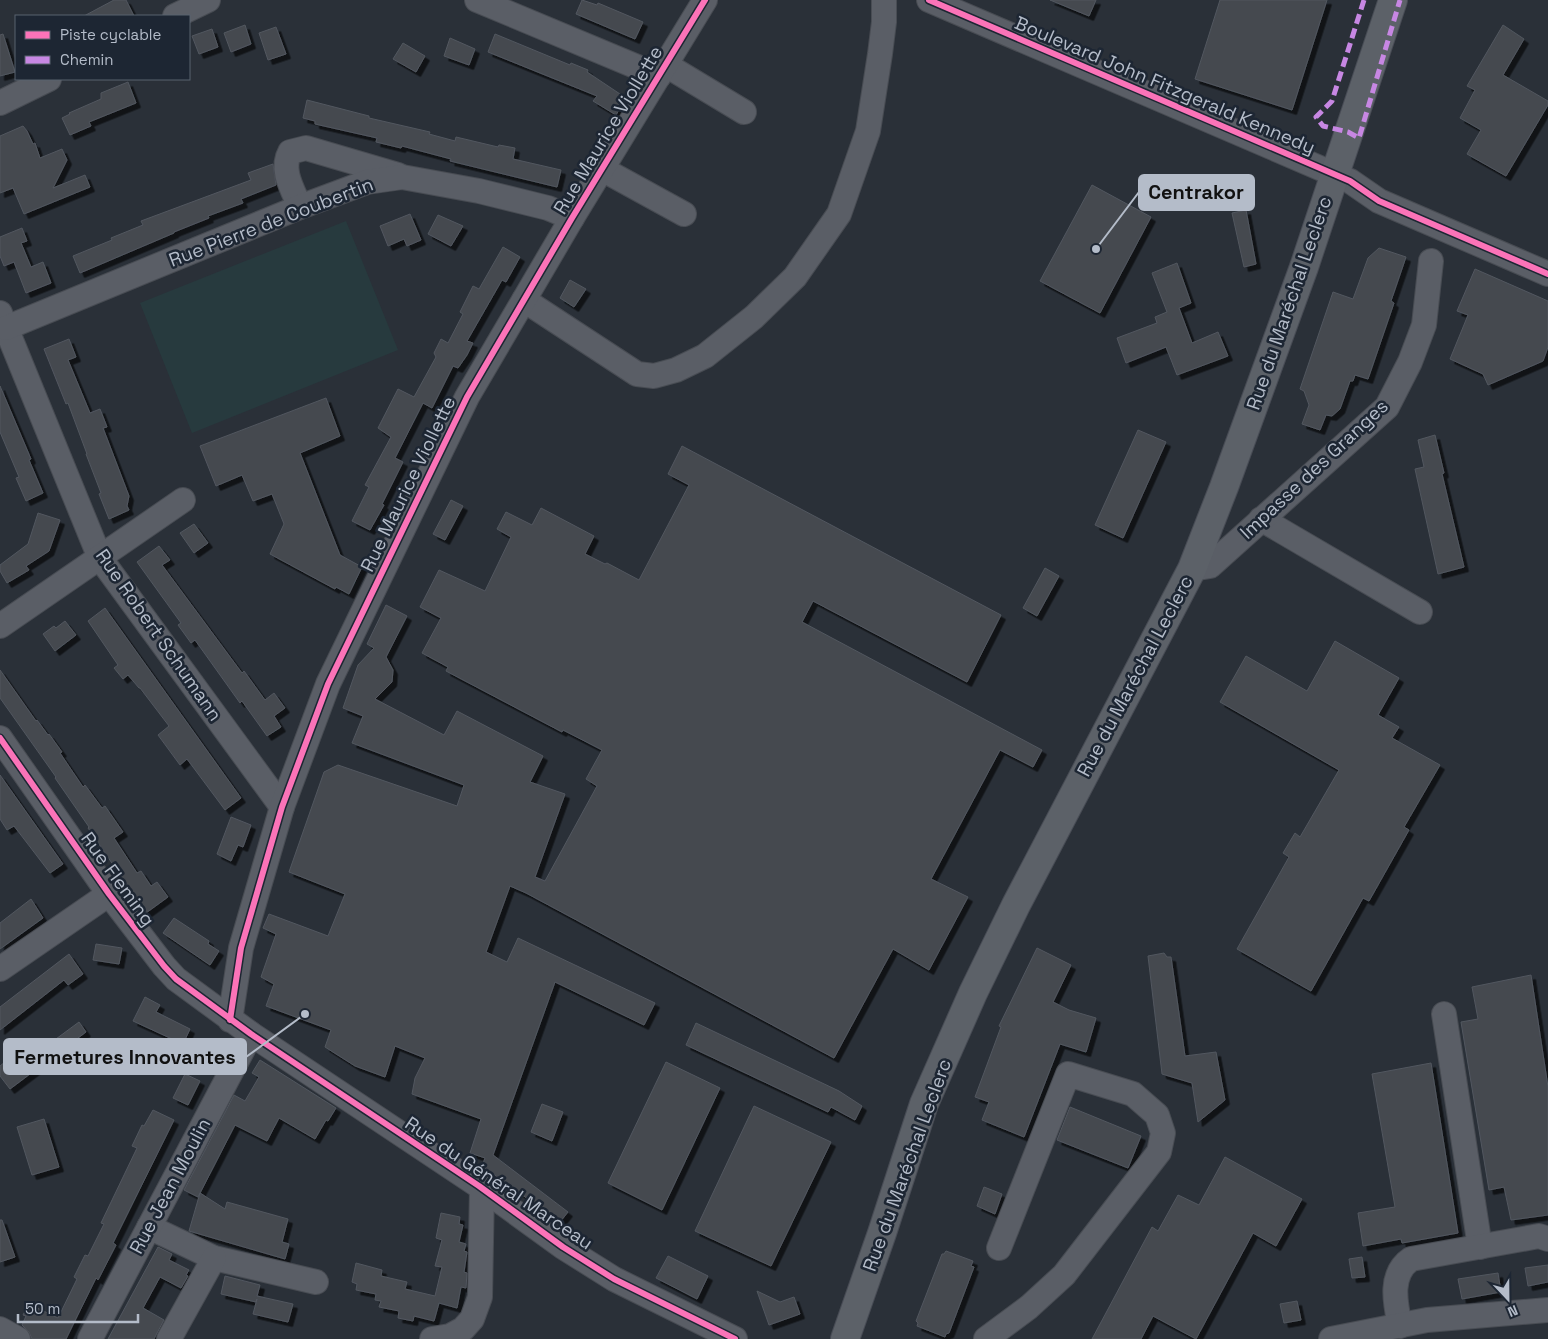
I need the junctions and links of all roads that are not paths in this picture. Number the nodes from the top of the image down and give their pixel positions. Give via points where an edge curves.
1 (208, 0) edge
2 (477, 0) edge
3 (704, 0) edge
4 (884, 0) edge
5 (929, 0) edge
6 (1393, 0) edge
7 (177, 15) edge
8 (663, 71) junction
9 (47, 80) edge
10 (0, 103) edge
11 (744, 112) dead end
12 (602, 169) junction
13 (1334, 174) junction
14 (402, 177) junction
15 (300, 207) junction
16 (684, 214) dead end
17 (572, 218) junction
18 (1431, 260) dead end
19 (1548, 274) edge
20 (524, 300) junction
21 (3, 321) edge
22 (182, 500) dead end
23 (1261, 519) junction
24 (100, 558) junction
25 (1192, 570) junction
26 (1420, 612) dead end
27 (0, 626) edge
28 (0, 738) edge
29 (282, 807) junction
30 (109, 894) junction
31 (0, 968) edge
32 (1444, 1014) dead end
33 (230, 1020) junction
34 (250, 1034) junction
35 (482, 1188) junction
36 (149, 1227) junction
37 (1548, 1239) edge
38 (1480, 1247) junction
39 (999, 1248) dead end
40 (214, 1258) junction
41 (316, 1282) dead end
42 (1548, 1310) edge
43 (1400, 1326) junction
44 (0, 1329) edge
45 (1424, 1330) edge
46 (18, 1339) edge
47 (90, 1339) edge
48 (169, 1339) edge
49 (432, 1339) edge
50 (735, 1339) edge
51 (845, 1339) edge
52 (986, 1339) edge
53 (1331, 1339) edge

1 - 7 street
2 - 8 street
3 - 8 street, Rue Maurice Viollette
4 - 20 street via 884,22 868,131 840,214 796,277 754,317 706,356 654,376 637,374
5 - 13 street, Boulevard John Fitzgerald Kennedy
6 - 13 main road, Rue du Maréchal Leclerc
8 - 11 street
8 - 12 street, Rue Maurice Viollette
9 - 10 street
12 - 16 street
12 - 17 street, Rue Maurice Viollette
13 - 19 street, Boulevard John Fitzgerald Kennedy via 1379,201
13 - 25 main road, Rue du Maréchal Leclerc via 1304,267
14 - 15 street, Rue Pierre de Coubertin via 367,182
14 - 15 street via 306,148 290,152 286,170
14 - 17 street, Rue Pierre de Coubertin via 479,191 548,208
15 - 21 street, Rue Pierre de Coubertin
17 - 20 street, Rue Maurice Viollette
18 - 23 street, Impasse des Granges via 1424,325 1387,407
20 - 29 street, Rue Maurice Viollette via 467,397 328,684
21 - 24 street, Rue Robert Schumann
22 - 24 street
23 - 25 street, Impasse des Granges via 1210,566
23 - 26 street
24 - 27 street
24 - 29 street, Rue Robert Schumann
25 - 51 main road, Rue du Maréchal Leclerc via 1020,896 973,993 924,1104
28 - 30 street, Rue Fleming
29 - 33 street, Rue Maurice Viollette via 241,948
30 - 31 street
30 - 33 street, Rue Fleming via 164,966
32 - 38 street
33 - 34 street, Rue du Général Marceau
34 - 35 street, Rue du Général Marceau
34 - 36 street, Rue Jean Moulin
35 - 49 street via 480,1297 472,1319 463,1329 450,1336
35 - 50 street, Rue du Général Marceau via 563,1247 614,1279
36 - 40 street
36 - 47 street, Rue Jean Moulin
37 - 38 street via 1539,1236
38 - 43 street via 1411,1259 1403,1265 1397,1276 1394,1301
39 - 52 street via 1068,1074 1133,1094 1157,1115 1163,1133 1160,1152 1064,1275 1029,1307
40 - 41 street
40 - 48 street
42 - 45 street
43 - 45 street
43 - 53 street
44 - 46 street

